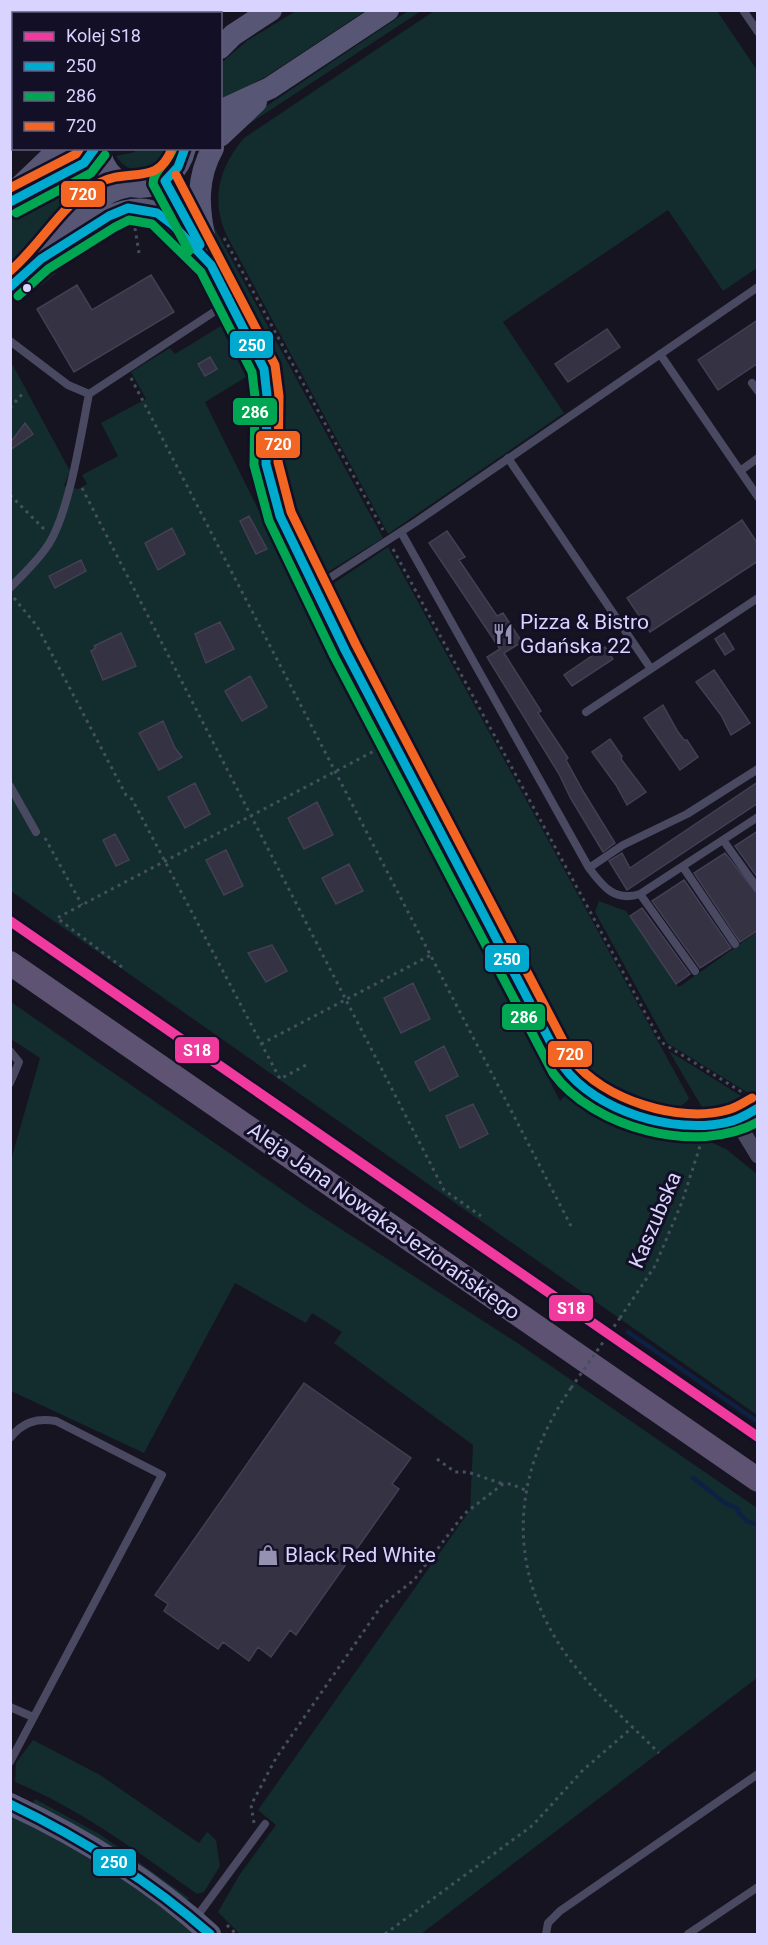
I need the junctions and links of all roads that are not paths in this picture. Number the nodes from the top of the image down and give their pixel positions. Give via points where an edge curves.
1 (388, 10) edge
2 (743, 10) edge
3 (264, 13) edge
4 (758, 32) edge
5 (225, 41) edge
6 (270, 88) junction
7 (222, 110) edge
8 (222, 134) edge
9 (58, 150) edge
10 (95, 150) edge
11 (98, 150) edge
12 (184, 150) edge
13 (212, 150) edge
14 (165, 181) junction
15 (129, 186) junction
16 (10, 195) edge
17 (10, 202) edge
18 (42, 260) junction
19 (211, 265) junction
20 (10, 287) edge
21 (758, 287) edge
22 (230, 302) junction
23 (10, 341) edge
24 (660, 354) junction
25 (752, 383) dead end
26 (758, 391) edge
27 (89, 394) junction
28 (508, 458) junction
29 (758, 458) edge
30 (740, 471) junction
31 (758, 497) edge
32 (401, 532) junction
33 (10, 588) edge
34 (314, 588) junction
35 (758, 598) edge
36 (651, 669) junction
37 (586, 712) dead end
38 (758, 768) edge
39 (10, 786) edge
40 (758, 818) edge
41 (36, 831) road end
42 (723, 840) junction
43 (683, 867) junction
44 (589, 868) junction
45 (758, 889) edge
46 (640, 894) junction
47 (735, 944) dead end
48 (10, 963) edge
49 (695, 971) dead end
50 (10, 982) edge
51 (10, 1051) edge
52 (10, 1083) edge
53 (757, 1108) edge
54 (735, 1120) junction
55 (758, 1156) edge
56 (10, 1438) edge
57 (758, 1480) edge
58 (758, 1498) edge
59 (10, 1707) edge
60 (33, 1717) junction
61 (10, 1762) edge
62 (758, 1774) edge
63 (10, 1804) edge
64 (265, 1824) dead end
65 (758, 1887) edge
66 (202, 1927) edge
67 (546, 1935) edge
68 (688, 1935) edge

1 - 6 street
2 - 4 lane
3 - 5 street
6 - 7 street
6 - 8 street
9 - 16 street
10 - 17 street via 84,163
11 - 15 street via 106,169
12 - 14 street via 178,167
13 - 19 street via 200,182 199,211
14 - 15 street via 153,186
14 - 19 street
15 - 18 street via 110,190 95,200
18 - 19 street via 128,208 157,213
18 - 20 street
19 - 22 street
21 - 24 lane
22 - 27 lane
22 - 34 street via 264,369 269,480 280,516
23 - 27 lane via 68,384
24 - 28 lane
24 - 30 lane
25 - 26 lane
27 - 33 lane via 73,471 52,537
28 - 32 lane
28 - 36 lane
29 - 30 lane
30 - 31 lane
32 - 34 lane
32 - 44 lane
34 - 54 street via 553,1048 573,1079 595,1098 642,1116 707,1124
35 - 36 lane
36 - 37 lane
38 - 44 lane via 687,814 623,845
39 - 41 lane
40 - 42 lane
42 - 43 lane
42 - 45 lane
43 - 46 lane
43 - 47 lane
44 - 46 lane via 614,895 628,898
46 - 49 lane
48 - 57 main road, Aleja Jana Nowaka-Jeziorańskiego
50 - 58 main road, Aleja Jana Nowaka-Jeziorańskiego
51 - 52 lane via 19,1062
53 - 54 street
54 - 55 street
56 - 60 lane via 26,1423 56,1421 162,1475
59 - 60 lane
60 - 61 lane
62 - 67 lane via 560,1911 548,1923
63 - 66 street via 124,1867
64 - 66 lane
65 - 68 lane

